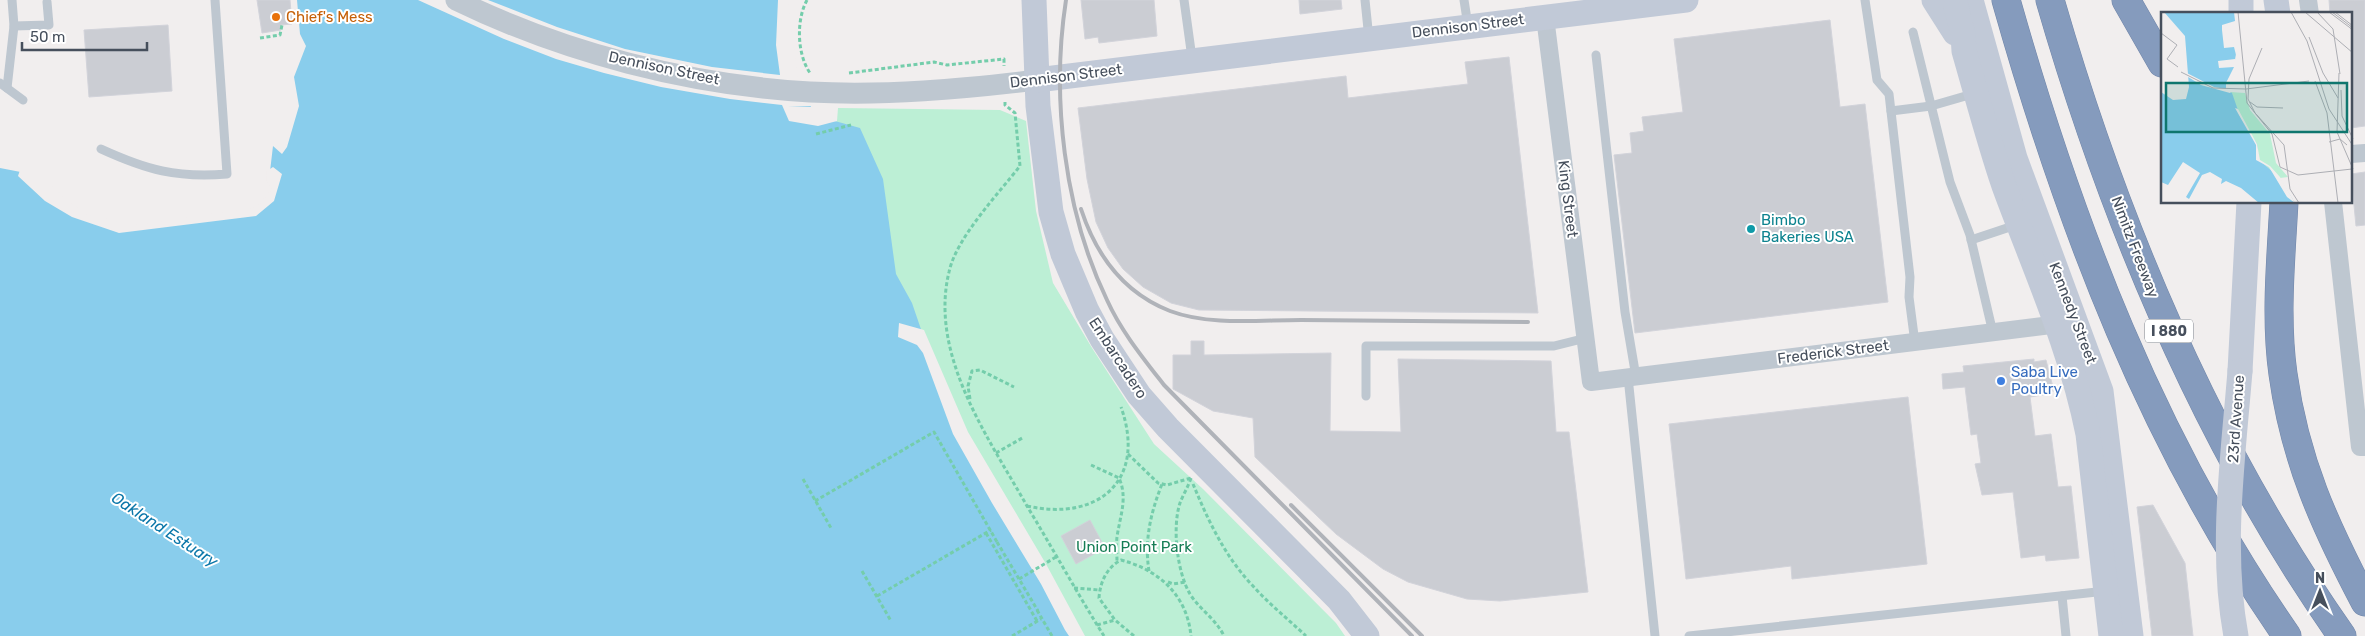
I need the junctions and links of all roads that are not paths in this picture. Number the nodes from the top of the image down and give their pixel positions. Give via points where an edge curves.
1 (12, 0) edge
2 (215, 0) edge
3 (456, 0) edge
4 (1034, 0) edge
5 (1184, 0) edge
6 (1365, 0) edge
7 (1464, 0) edge
8 (1686, 0) edge
9 (1865, 0) edge
10 (1934, 0) edge
11 (1954, 0) edge
12 (1971, 0) edge
13 (2006, 0) edge
14 (2050, 0) edge
15 (2126, 0) edge
16 (47, 2) dead end
17 (1557, 13) junction
18 (14, 26) junction
19 (1468, 26) junction
20 (1913, 32) dead end
21 (1369, 39) junction
22 (1964, 51) junction
23 (1596, 55) dead end
24 (2161, 58) edge
25 (1192, 61) junction
26 (1037, 80) junction
27 (3, 86) edge
28 (1976, 93) junction
29 (24, 100) dead end
30 (1931, 106) junction
31 (1891, 111) junction
32 (101, 149) dead end
33 (2365, 153) edge
34 (2352, 154) edge
35 (2249, 204) edge
36 (2284, 204) edge
37 (2333, 204) edge
38 (2019, 224) junction
39 (1971, 240) junction
40 (2066, 323) junction
41 (1993, 333) junction
42 (1586, 338) junction
43 (1915, 342) junction
44 (1632, 377) junction
45 (1591, 382) joint
46 (1366, 396) dead end
47 (2362, 447) edge
48 (2116, 590) junction
49 (2062, 596) junction
50 (2365, 602) edge
51 (1367, 636) edge
52 (1655, 636) edge
53 (1689, 636) edge
54 (2066, 636) edge
55 (2111, 636) edge
56 (2131, 636) edge
57 (2236, 636) edge
58 (2287, 636) edge
59 (2342, 636) edge

1 - 18 lane
2 - 32 lane via 227,174 178,176 147,168
3 - 26 street, Dennison Street via 525,30 583,50 636,65 752,86 865,93 935,91
4 - 26 main road, Embarcadero
5 - 25 lane
6 - 21 lane
7 - 19 lane
8 - 17 main road, Dennison Street
9 - 31 lane via 1877,80 1889,94
10 - 22 main road
11 - 22 main road, Kennedy Street
12 - 40 main road, Kennedy Street
13 - 58 highway, I 880 via 2068,200 2122,339 2189,476 2230,548
14 - 59 highway, Nimitz Freeway / I 880 via 2113,190 2170,332 2199,394 2270,526
15 - 24 highway
16 - 18 lane via 49,25
17 - 19 main road, Dennison Street
17 - 42 street, King Street
18 - 27 lane
19 - 21 main road, Dennison Street
20 - 30 lane
21 - 25 main road, Dennison Street
22 - 28 main road, Kennedy Street
23 - 44 lane
25 - 26 main road, Dennison Street
26 - 51 main road, Embarcadero via 1042,154 1051,212 1063,254 1088,311 1120,367 1168,428 1192,470 1339,600
27 - 29 lane
28 - 30 lane
28 - 38 main road, Kennedy Street
30 - 31 lane
30 - 39 lane via 1950,182
31 - 43 lane
33 - 34 street
35 - 57 main road, 23rd Avenue, bridge via 2228,531
36 - 50 highway via 2280,344 2294,432 2310,489
37 - 47 street
38 - 39 lane
38 - 40 main road, Kennedy Street
39 - 41 lane
40 - 41 street, Frederick Street
40 - 48 main road, Kennedy Street via 2090,357 2101,391
41 - 43 street, Frederick Street
42 - 45 street, King Street
42 - 46 lane via 1554,346 1366,346
43 - 44 street, Frederick Street
44 - 45 street, Frederick Street
44 - 52 lane
48 - 49 lane
48 - 55 main road, Kennedy Street
48 - 56 main road, Kennedy Street
49 - 53 lane
49 - 54 lane

